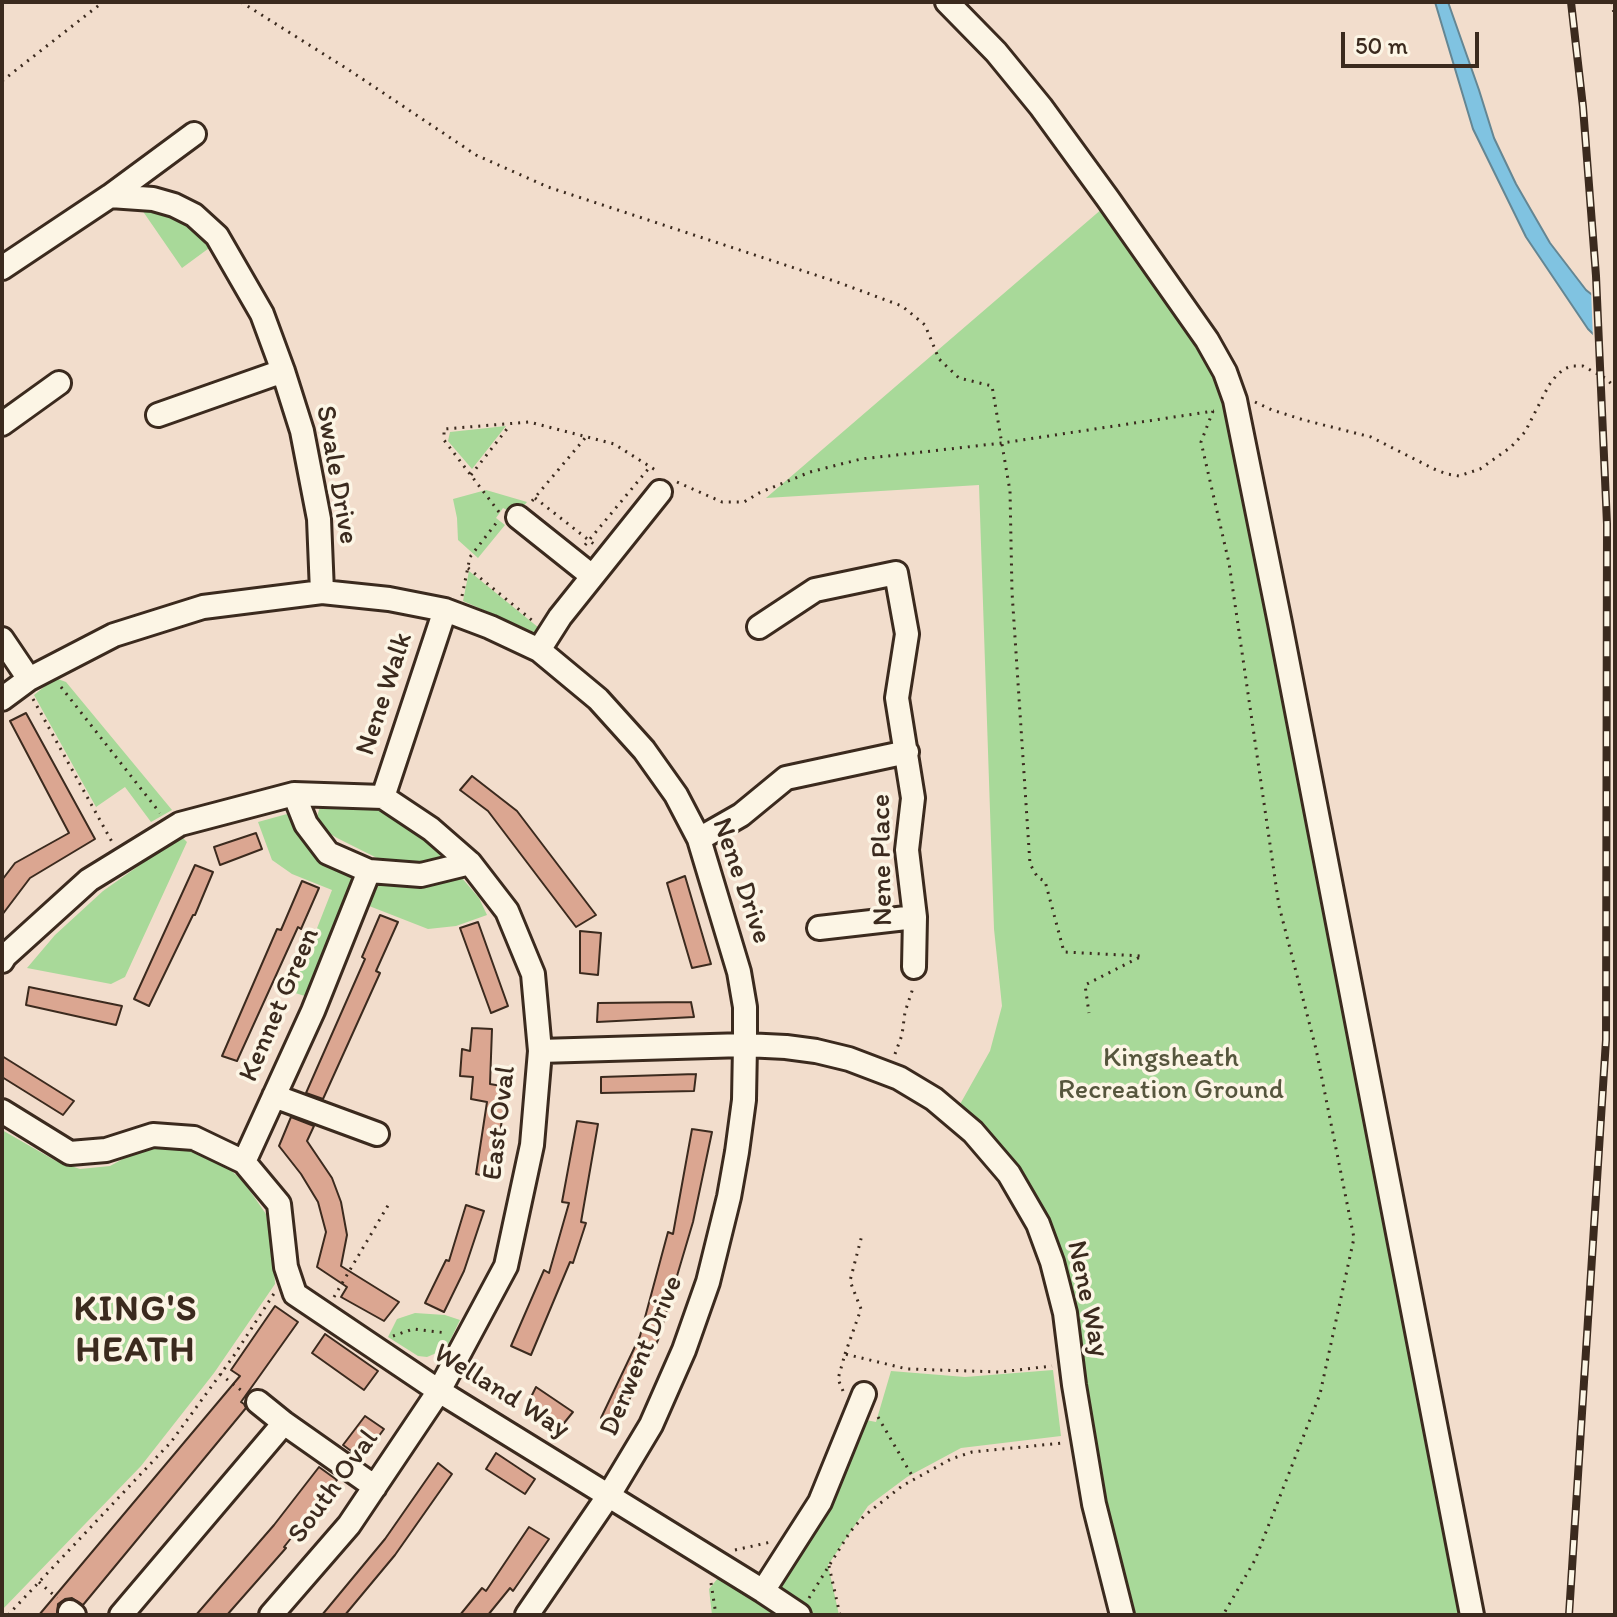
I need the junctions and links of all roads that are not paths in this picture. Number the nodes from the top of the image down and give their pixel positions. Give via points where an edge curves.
1 (947, 2) edge
2 (194, 134) dead end
3 (110, 196) junction
4 (2, 268) edge
5 (283, 371) junction
6 (59, 383) dead end
7 (158, 415) dead end
8 (2, 424) edge
9 (665, 485) road end
10 (511, 518) road end
11 (592, 576) junction
12 (322, 592) junction
13 (445, 610) junction
14 (759, 627) dead end
15 (2, 639) edge
16 (544, 642) junction
17 (33, 677) junction
18 (2, 699) edge
19 (907, 752) junction
20 (294, 794) junction
21 (383, 797) junction
22 (699, 839) junction
23 (470, 863) junction
24 (369, 871) junction
25 (915, 917) junction
26 (819, 928) dead end
27 (2, 961) edge
28 (914, 967) road end
29 (745, 1045) junction
30 (540, 1051) junction
31 (274, 1096) junction
32 (2, 1111) edge
33 (377, 1134) dead end
34 (244, 1162) junction
35 (439, 1391) junction
36 (258, 1402) road end
37 (860, 1404) road end
38 (284, 1423) junction
39 (375, 1487) junction
40 (609, 1495) junction
41 (763, 1591) junction
42 (121, 1615) edge
43 (271, 1615) edge
44 (527, 1615) edge
45 (799, 1615) edge
46 (1122, 1615) edge
47 (1472, 1615) edge

1 - 47 street via 1032,96 1126,224 1207,340 1235,400
2 - 3 street
3 - 4 street
3 - 5 street, Swale Drive via 174,205 217,236 262,314
5 - 7 street
5 - 12 street, Swale Drive via 302,431 319,519
6 - 8 street
9 - 11 street
10 - 11 street
11 - 16 street
12 - 13 street, Nene Drive
12 - 17 street, Nene Drive via 203,607 114,635
13 - 16 street, Nene Drive
13 - 21 street, Nene Walk
14 - 19 street, Nene Place via 815,590 896,573 907,634 897,698
15 - 17 street
16 - 22 street, Nene Drive via 644,750
17 - 18 street, Nene Drive
19 - 22 street, Nene Place via 786,778 741,815
19 - 25 street, Nene Place via 913,798 907,850
20 - 21 street
20 - 24 street via 306,824 328,853
20 - 27 street via 173,828 89,880
21 - 23 street, East Oval
22 - 29 street, Nene Drive via 739,972
23 - 24 street via 421,875
23 - 30 street, East Oval via 507,911 533,974
24 - 31 street, Kennet Green
25 - 26 street
25 - 28 street, Nene Place
29 - 30 street, Nene Way
29 - 40 street, Derwent Drive via 737,1152 708,1282 651,1425
29 - 46 street, Nene Way via 816,1051 888,1073 955,1115 1009,1174 1038,1224 1052,1262 1065,1313 1082,1441
30 - 35 street, East Oval via 532,1145 506,1266
31 - 33 street
31 - 34 street, Kennet Green
32 - 34 street via 70,1153 106,1150 153,1135 194,1138
34 - 35 street, Welland Way via 279,1204 287,1272 295,1294
35 - 39 street, South Oval
35 - 40 street, Welland Way
36 - 38 street
37 - 41 street via 820,1502
38 - 39 street
38 - 42 street
39 - 43 street, South Oval
40 - 41 street, Welland Way
40 - 44 street, Derwent Drive
41 - 45 street, Welland Way

